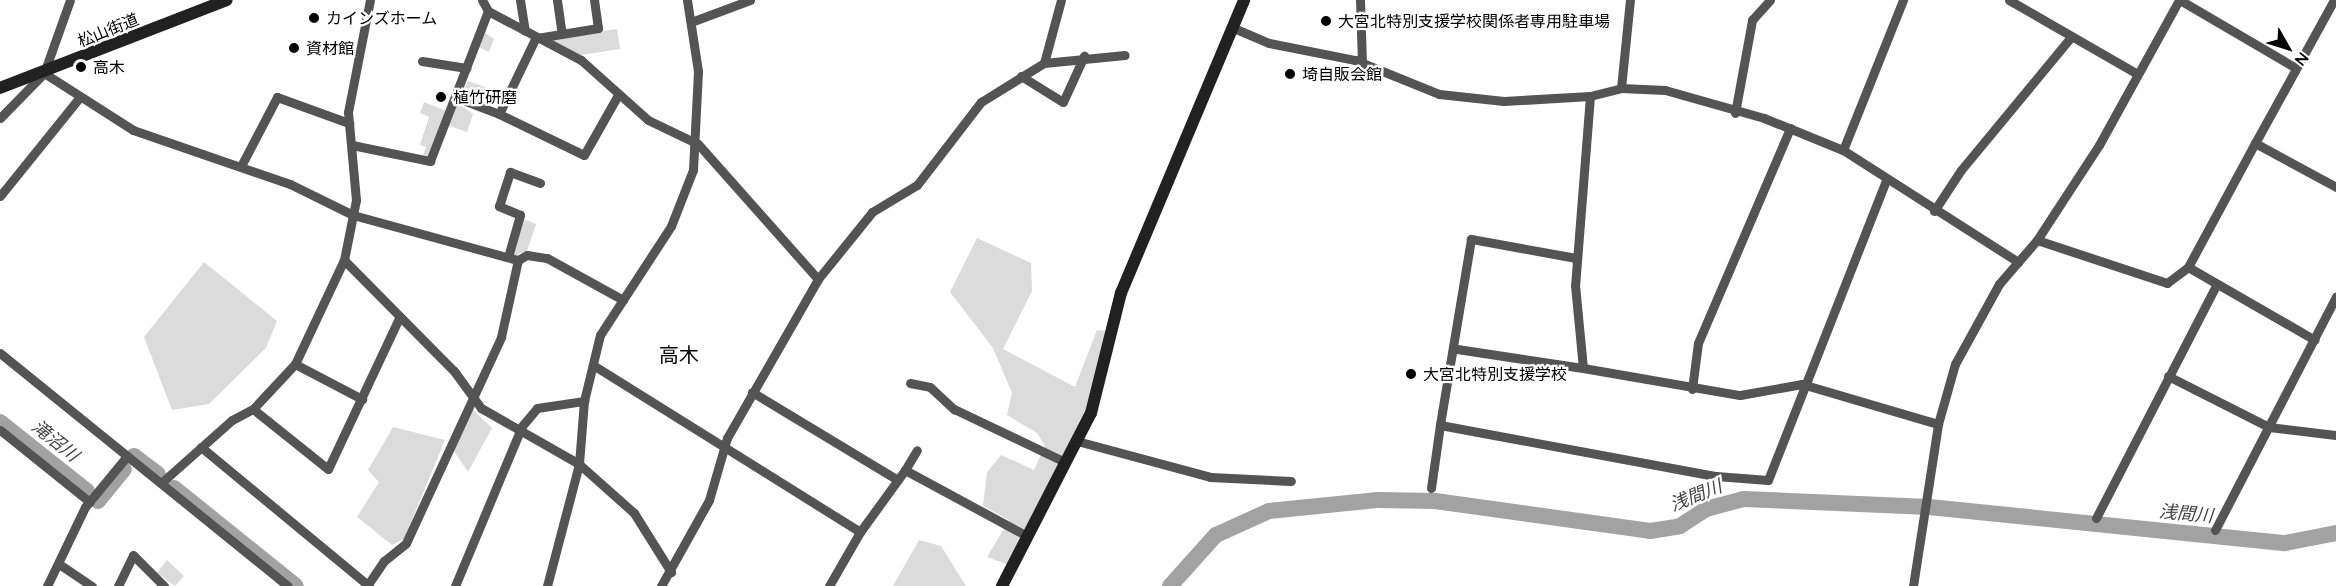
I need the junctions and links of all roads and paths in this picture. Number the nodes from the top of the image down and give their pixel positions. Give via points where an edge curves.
1 (70, 0) edge
2 (227, 0) edge
3 (370, 0) edge
4 (482, 0) edge
5 (520, 0) edge
6 (557, 0) edge
7 (594, 0) edge
8 (687, 0) edge
9 (750, 0) edge
10 (1061, 0) edge
11 (1244, 0) edge
12 (1360, 0) edge
13 (1630, 0) edge
14 (1770, 0) edge
15 (1903, 0) edge
16 (2009, 0) edge
17 (2179, 0) edge
18 (2334, 0) edge
19 (2028, 4) edge
20 (488, 12) junction
21 (691, 22) junction
22 (1236, 29) junction
23 (525, 31) junction
24 (562, 34) junction
25 (536, 37) junction
26 (2072, 38) junction
27 (1125, 55) dead end
28 (1084, 56) junction
29 (422, 61) dead end
30 (1044, 63) junction
31 (1362, 63) junction
32 (2294, 67) junction
33 (466, 68) junction
34 (44, 73) junction
35 (2136, 73) junction
36 (1020, 76) junction
37 (0, 88) edge
38 (1621, 88) junction
39 (618, 95) junction
40 (1590, 96) junction
41 (80, 97) junction
42 (455, 97) junction
43 (1735, 113) junction
44 (500, 114) junction
45 (0, 118) edge
46 (350, 123) junction
47 (1790, 128) junction
48 (2255, 143) junction
49 (698, 144) junction
50 (352, 145) junction
51 (1843, 150) junction
52 (242, 166) junction
53 (1886, 180) junction
54 (540, 183) dead end
55 (2336, 187) edge
56 (0, 196) edge
57 (1934, 211) junction
58 (353, 215) junction
59 (2037, 240) junction
60 (508, 256) junction
61 (1576, 258) junction
62 (344, 260) junction
63 (518, 260) junction
64 (2018, 262) junction
65 (2187, 267) junction
66 (818, 279) junction
67 (2217, 284) junction
68 (2336, 297) edge
69 (623, 300) junction
70 (399, 318) junction
71 (2315, 339) junction
72 (1457, 349) junction
73 (0, 353) edge
74 (295, 364) junction
75 (593, 365) junction
76 (1583, 368) junction
77 (2168, 376) junction
78 (910, 383) dead end
79 (1802, 384) junction
80 (1692, 389) junction
81 (752, 392) junction
82 (362, 399) junction
83 (473, 399) junction
84 (584, 401) junction
85 (253, 409) junction
86 (1938, 424) junction
87 (1440, 425) junction
88 (2269, 427) junction
89 (0, 430) edge
90 (520, 432) junction
91 (2336, 435) edge
92 (1077, 441) junction
93 (201, 447) junction
94 (725, 448) junction
95 (918, 450) dead end
96 (128, 456) junction
97 (1065, 462) junction
98 (579, 464) junction
99 (905, 470) junction
100 (898, 480) junction
101 (1291, 481) dead end
102 (161, 483) junction
103 (1431, 488) dead end
104 (90, 502) junction
105 (2096, 518) dead end
106 (2215, 530) dead end
107 (860, 532) junction
108 (1027, 536) junction
109 (59, 564) junction
110 (671, 572) junction
111 (369, 584) edge
112 (666, 584) edge
113 (47, 586) edge
114 (92, 586) edge
115 (118, 586) edge
116 (164, 586) edge
117 (288, 586) edge
118 (455, 586) edge
119 (547, 586) edge
120 (829, 586) edge
121 (1002, 586) edge
122 (1913, 586) edge

1 - 34 street
2 - 34 street, 松山街道
3 - 46 street
4 - 20 street
5 - 23 street
6 - 24 street
7 - 24 street via 598,28
8 - 21 street
9 - 21 street
10 - 30 street
11 - 22 street
12 - 31 street
13 - 38 street
14 - 43 street via 1752,20
15 - 51 street
16 - 19 street
17 - 32 street
17 - 35 street
18 - 32 street
19 - 26 street
20 - 23 street
20 - 33 street
21 - 49 street
22 - 31 street via 1269,43
22 - 92 street via 1121,293 1098,392
23 - 25 street
24 - 25 street
25 - 39 street via 581,60
25 - 44 street
26 - 35 street
26 - 57 street via 1961,170
27 - 28 street
28 - 30 street
28 - 36 street via 1063,102
29 - 33 street
30 - 36 street
31 - 40 street via 1439,94 1504,101
32 - 48 street
33 - 42 street
34 - 37 street, 松山街道
34 - 41 street
34 - 45 street
35 - 59 street via 2099,145
36 - 66 street via 981,102 905,196 872,212
38 - 40 street
38 - 43 street via 1665,90
39 - 44 street via 584,155
39 - 49 street via 648,120
40 - 61 street
41 - 52 street via 133,130
41 - 56 street
42 - 44 street
42 - 50 street via 430,161
43 - 47 street
46 - 50 street
46 - 52 street via 278,97
47 - 51 street
47 - 80 street via 1698,343
48 - 55 street
48 - 65 street
49 - 66 street
49 - 69 street via 682,206
50 - 58 street
51 - 53 street
52 - 58 street
53 - 57 street
53 - 79 street
54 - 60 street via 510,172 499,206 520,215
57 - 64 street
58 - 60 street
58 - 62 street
59 - 64 street
59 - 65 street via 2167,284
60 - 63 street
61 - 72 street via 1471,238
61 - 76 street
62 - 70 street
62 - 74 street
63 - 69 street via 527,255 547,258
63 - 83 street via 501,337
64 - 86 street via 1955,364
65 - 67 street
66 - 81 street
67 - 71 street
67 - 77 street
68 - 71 street
69 - 75 street via 600,335
70 - 82 street
70 - 83 street via 454,371
71 - 88 street
72 - 76 street
72 - 87 street
73 - 96 street
74 - 82 street
74 - 85 street
75 - 84 street
75 - 94 street
76 - 80 street
77 - 88 street
77 - 105 street
78 - 97 street via 930,387 954,409
79 - 80 street via 1740,394
79 - 86 street
79 - 87 street via 1768,480 1716,476
81 - 94 street
81 - 100 street
82 - 85 street via 328,469
83 - 90 street
83 - 111 street via 406,543 384,561
84 - 90 street via 537,408
84 - 98 street
85 - 93 street
86 - 122 street
87 - 103 street
88 - 91 street
88 - 106 street
89 - 104 street
90 - 98 street
90 - 118 street
92 - 97 street
92 - 101 street via 1210,477
93 - 102 street
93 - 111 street
94 - 107 street
94 - 110 street via 709,500
95 - 99 street
96 - 102 street
96 - 104 street
97 - 108 street
98 - 110 street via 634,513
98 - 119 street
99 - 100 street
99 - 108 street
100 - 107 street
102 - 117 street
104 - 109 street
107 - 120 street
108 - 121 street
109 - 113 street
109 - 114 street
110 - 112 street
115 - 116 street via 133,555

